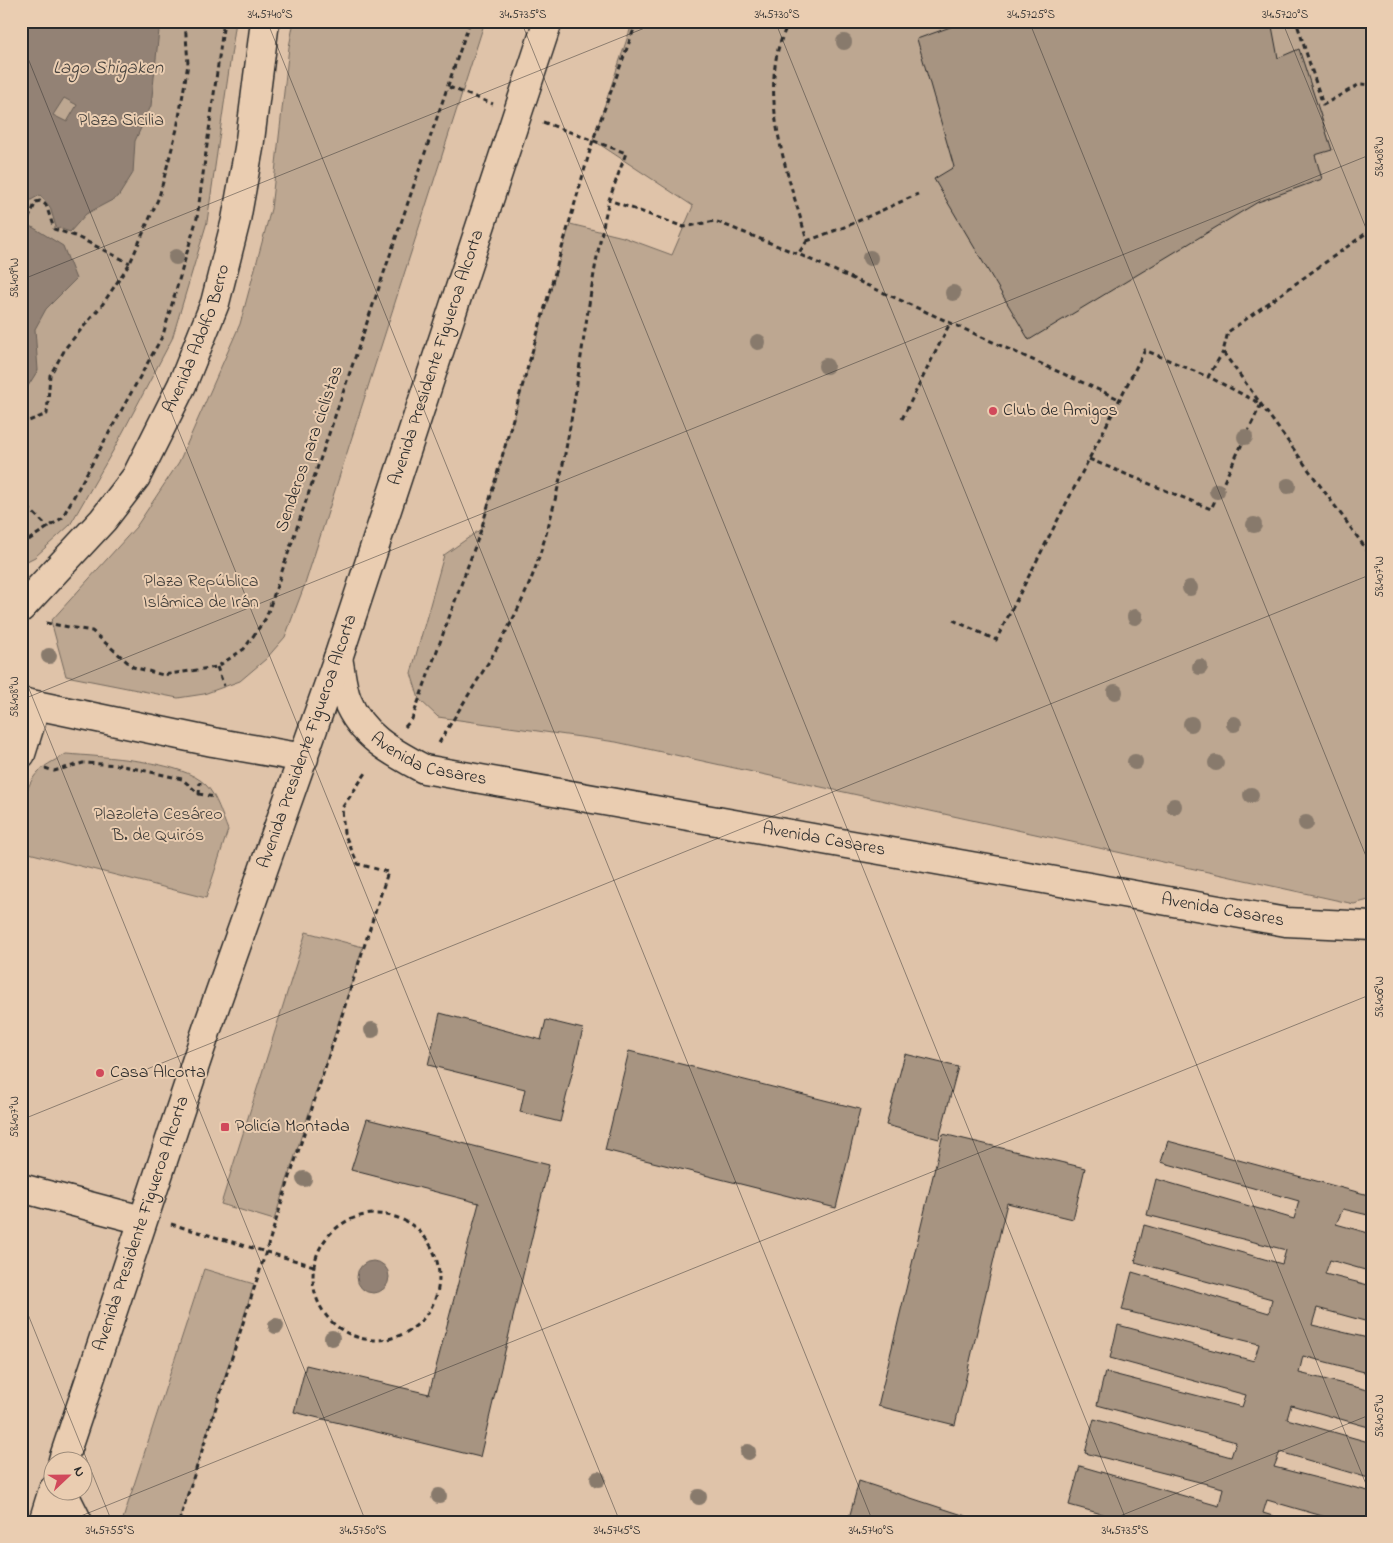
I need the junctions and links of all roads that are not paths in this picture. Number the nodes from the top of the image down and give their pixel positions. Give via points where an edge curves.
1 (266, 21) edge
2 (548, 21) edge
3 (31, 615) edge
4 (338, 658) junction
5 (29, 704) edge
6 (304, 758) junction
7 (29, 760) edge
8 (1372, 926) edge
9 (21, 1188) edge
10 (143, 1218) junction
11 (66, 1450) edge
12 (50, 1500) edge
13 (67, 1500) edge
14 (43, 1522) edge
15 (78, 1522) edge

1 - 3 main road, Avenida Adolfo Berro via 236,220 215,303 174,402 136,477 103,520 70,553
2 - 4 main road, Avenida Presidente Figueroa Alcorta
4 - 6 main road, Avenida Presidente Figueroa Alcorta
4 - 8 main road, Avenida Casares via 346,700 363,729 387,749 424,769 1286,922
5 - 6 main road
5 - 7 main road
6 - 10 main road, Avenida Presidente Figueroa Alcorta
9 - 10 main road
10 - 11 main road, Avenida Presidente Figueroa Alcorta
12 - 14 main road
13 - 15 main road

